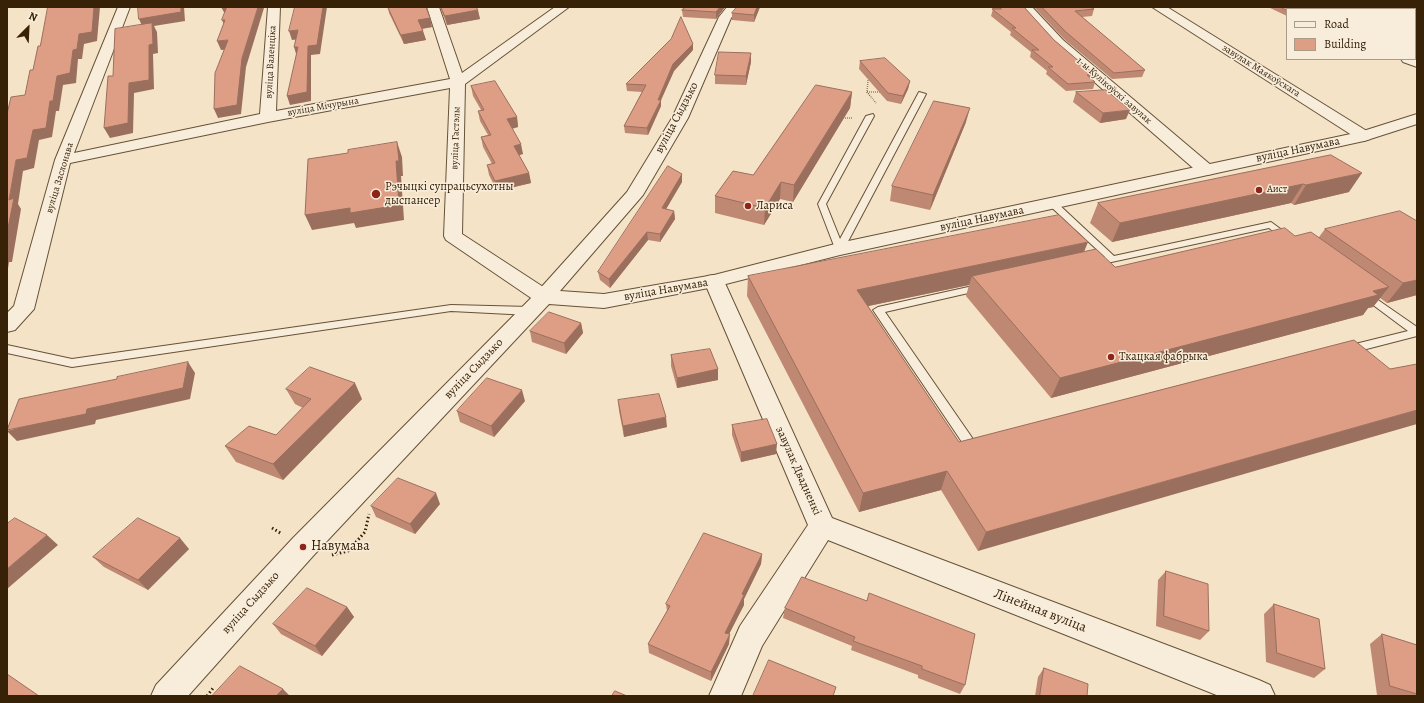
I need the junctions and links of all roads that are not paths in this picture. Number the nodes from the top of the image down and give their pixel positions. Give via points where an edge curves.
1 (124, 7) edge
2 (274, 7) edge
3 (433, 7) edge
4 (734, 7) edge
5 (1025, 7) edge
6 (1158, 7) edge
7 (560, 8) edge
8 (458, 82) junction
9 (922, 94) dead end
10 (870, 116) road end
11 (268, 117) junction
12 (1417, 119) edge
13 (1364, 136) junction
14 (63, 160) junction
15 (1206, 170) junction
16 (1052, 204) junction
17 (1296, 244) edge
18 (839, 250) junction
19 (1112, 259) junction
20 (1080, 266) edge
21 (714, 281) junction
22 (994, 284) edge
23 (1353, 286) edge
24 (537, 304) junction
25 (7, 325) edge
26 (7, 349) edge
27 (1340, 352) edge
28 (988, 444) edge
29 (822, 526) junction
30 (167, 696) edge
31 (725, 696) edge
32 (1258, 696) edge

1 - 14 street, вуліца Заслонава
2 - 11 street, вуліца Валенціка
3 - 8 street, вуліца Гастэлы
4 - 24 street, вуліца Сыдзько via 726,17 680,118 634,195
5 - 15 street, 1-ы Кулікоўскі завулак via 1058,43
6 - 13 street, завулак Маякоўскага
7 - 8 street, вуліца Мічурына
8 - 11 street, вуліца Мічурына
8 - 24 street, вуліца Гастэлы via 453,236
9 - 18 lane
10 - 18 lane via 822,204
11 - 14 street, вуліца Мічурына
12 - 13 street, вуліца Навумава
13 - 15 street, вуліца Навумава
14 - 25 street, вуліца Заслонава via 24,309
15 - 16 street, вуліца Навумава
16 - 18 street, вуліца Навумава
16 - 19 lane
17 - 19 lane via 1271,225
18 - 21 street, вуліца Навумава
19 - 20 lane
21 - 24 street, вуліца Навумава via 604,301
21 - 29 street, завулак Двадненкі
22 - 28 lane via 878,310 972,448
23 - 27 lane via 1417,332
24 - 26 lane via 451,308 72,363
24 - 30 street, вуліца Сыдзько via 303,547
29 - 31 street, завулак Двадненкі via 751,636
29 - 32 street, Лінейная вуліца

